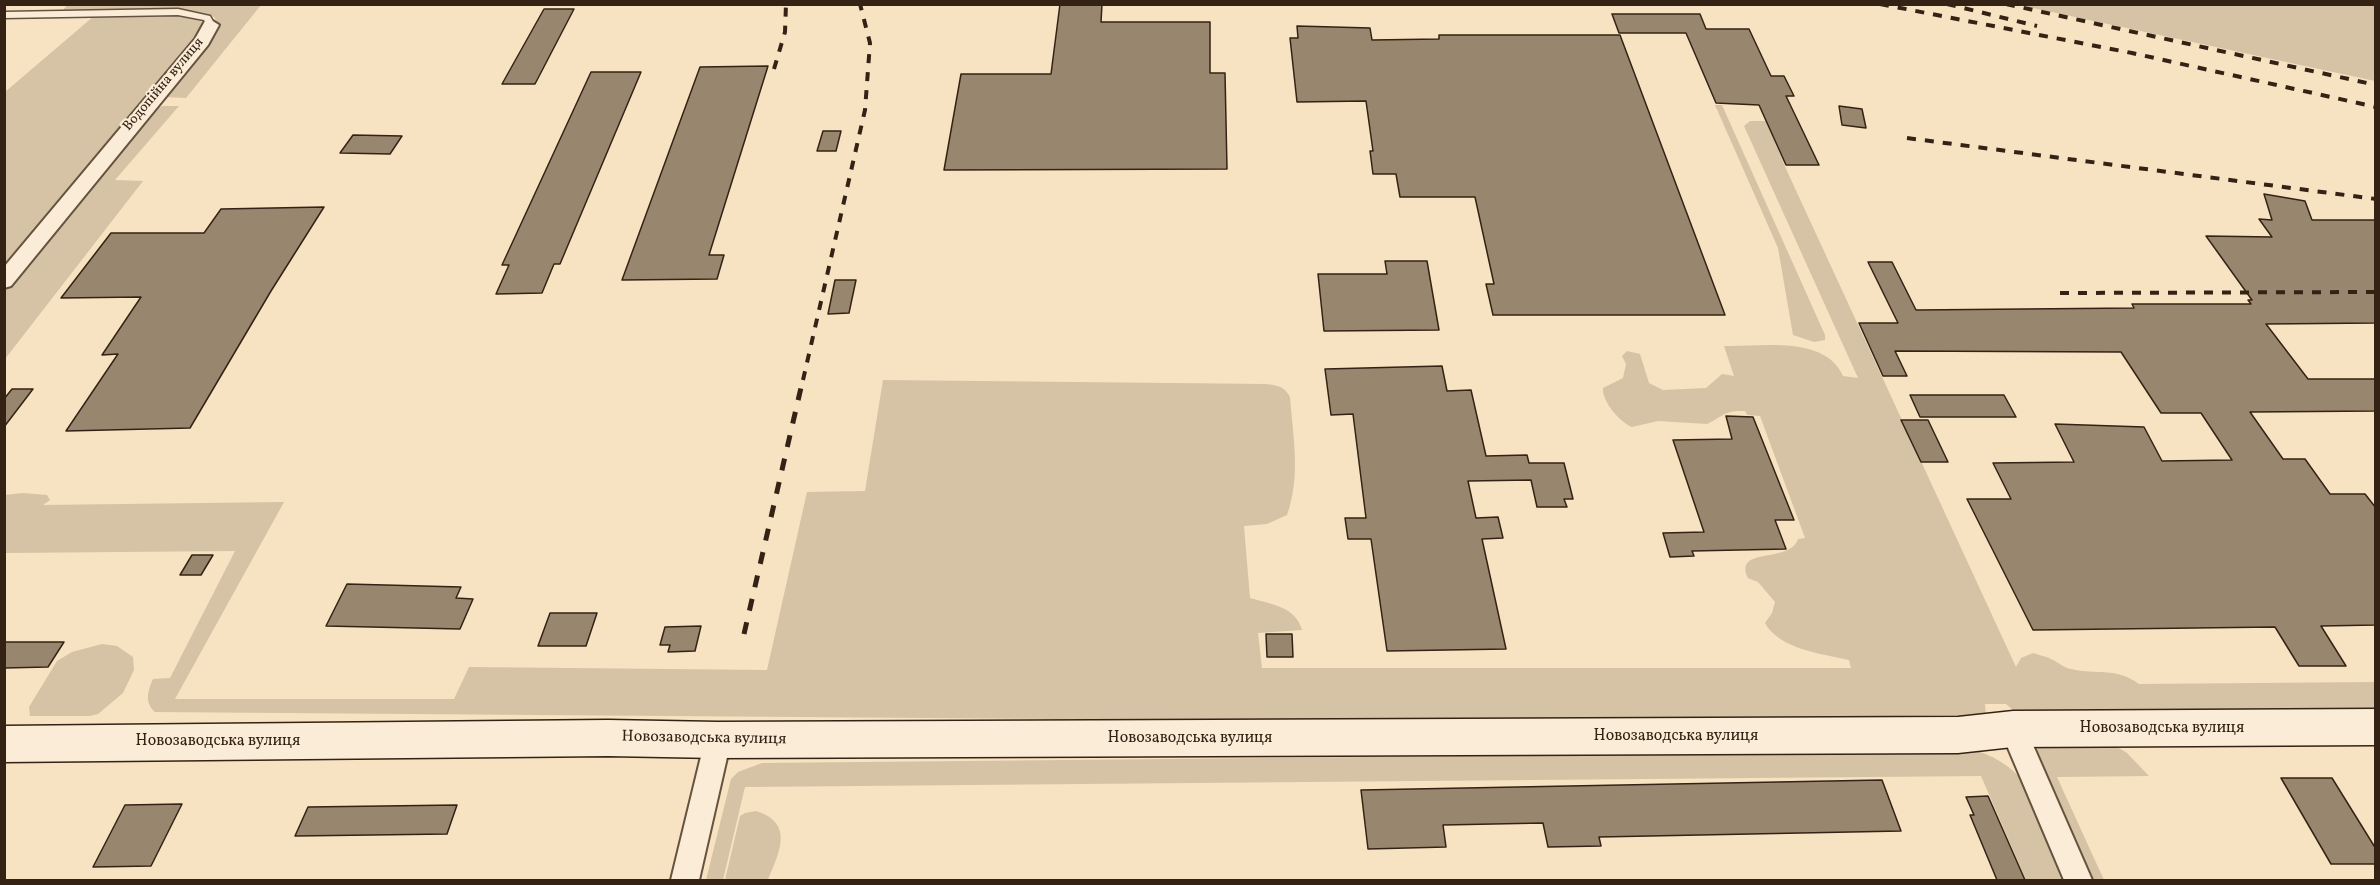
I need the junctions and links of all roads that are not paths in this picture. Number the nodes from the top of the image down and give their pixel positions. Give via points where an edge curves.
1 (4, 15) edge
2 (211, 25) joint
3 (4, 280) edge
4 (2376, 727) edge
5 (2013, 729) junction
6 (718, 740) junction
7 (4, 744) edge
8 (685, 880) edge
9 (2078, 880) edge

1 - 2 lane, Водопійна вулиця via 178,12 207,18
2 - 3 street, Водопійна вулиця via 202,41
4 - 5 street, Новозаводська вулиця
5 - 6 street, Новозаводська вулиця via 1958,735
5 - 9 street
6 - 7 street, Новозаводська вулиця
6 - 8 street

